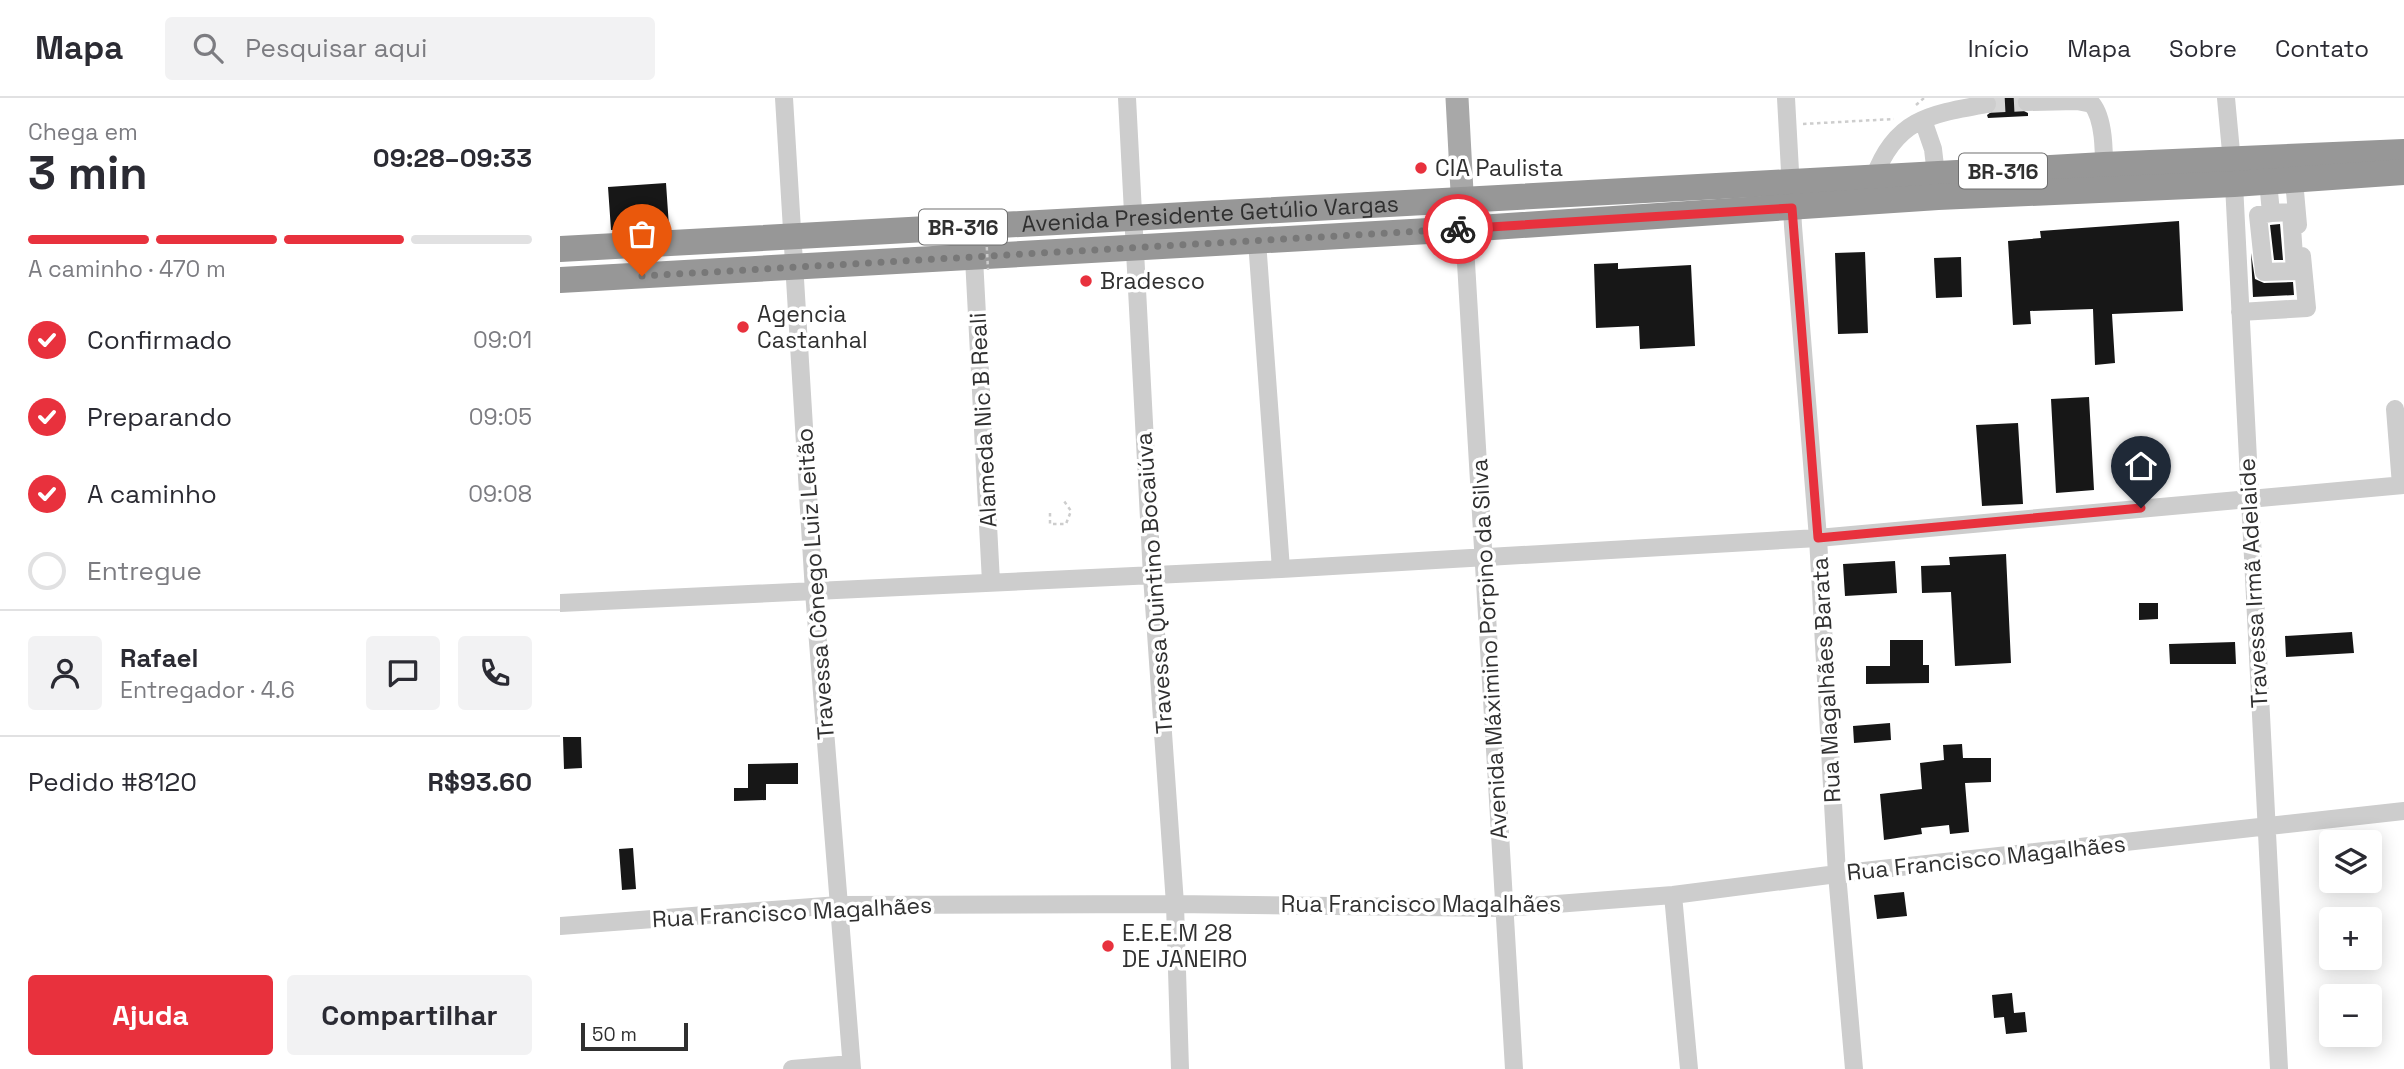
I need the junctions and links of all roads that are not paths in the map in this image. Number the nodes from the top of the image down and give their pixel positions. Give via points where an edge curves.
1 (784, 98) edge
2 (1127, 98) edge
3 (1457, 98) edge
4 (1786, 98) edge
5 (2226, 98) edge
6 (2027, 102) dead end
7 (1987, 104) dead end
8 (1916, 116) junction
9 (2404, 152) edge
10 (2104, 166) junction
11 (2233, 172) junction
12 (2404, 172) edge
13 (1874, 178) junction
14 (2281, 181) junction
15 (1937, 186) junction
16 (1791, 196) junction
17 (1462, 200) junction
18 (2271, 213) dead end
19 (1133, 218) junction
20 (1464, 229) junction
21 (793, 236) junction
22 (1257, 241) junction
23 (1135, 248) junction
24 (560, 249) edge
25 (981, 264) junction
26 (794, 267) junction
27 (560, 280) edge
28 (2240, 312) junction
29 (2395, 409) dead end
30 (2401, 447) edge
31 (2402, 485) edge
32 (2249, 498) junction
33 (1818, 538) junction
34 (1485, 557) junction
35 (1281, 569) junction
36 (1152, 576) junction
37 (991, 582) junction
38 (814, 592) junction
39 (560, 603) edge
40 (2404, 811) edge
41 (2266, 828) junction
42 (1838, 874) junction
43 (1674, 895) junction
44 (1175, 904) junction
45 (839, 905) junction
46 (1504, 908) junction
47 (560, 926) edge
48 (851, 1066) edge
49 (792, 1069) edge
50 (1180, 1069) edge
51 (1514, 1069) edge
52 (1689, 1069) edge
53 (1854, 1069) edge
54 (2278, 1069) edge

1 - 21 street, Travessa Cônego Luiz Leitão
2 - 19 street, Travessa Quintino Bocaiúva
3 - 17 main road
4 - 16 street, Rua Magalhães Barata
5 - 11 street, Travessa Irmã Adelaide
6 - 10 street via 2092,104
7 - 8 street
8 - 13 street via 1882,156
8 - 15 street via 1933,149
9 - 11 highway, Avenida Presidente Getúlio Vargas / BR-316
10 - 11 highway, Avenida Presidente Getúlio Vargas / BR-316
10 - 15 highway, Avenida Presidente Getúlio Vargas / BR-316
11 - 14 highway, Avenida Presidente Getúlio Vargas / BR-316
11 - 28 street, Travessa Irmã Adelaide
12 - 14 highway, Avenida Presidente Getúlio Vargas / BR-316
13 - 15 highway, Avenida Presidente Getúlio Vargas / BR-316
13 - 16 highway, Avenida Presidente Getúlio Vargas / BR-316
14 - 18 street
14 - 28 street via 2307,308
15 - 16 highway, Avenida Presidente Getúlio Vargas / BR-316
16 - 17 highway, Avenida Presidente Getúlio Vargas / BR-316
16 - 20 highway, Avenida Presidente Getúlio Vargas / BR-316
16 - 33 street, Rua Magalhães Barata
17 - 19 highway, Avenida Presidente Getúlio Vargas / BR-316
17 - 20 main road
19 - 21 highway, Avenida Presidente Getúlio Vargas / BR-316
19 - 23 street, Travessa Quintino Bocaiúva
20 - 22 highway, Avenida Presidente Getúlio Vargas / BR-316
20 - 34 street, Avenida Máximino Porpino da Silva
21 - 24 highway, Avenida Presidente Getúlio Vargas / BR-316
21 - 26 street, Travessa Cônego Luiz Leitão
22 - 23 highway, Avenida Presidente Getúlio Vargas / BR-316
22 - 35 street
23 - 25 highway, Avenida Presidente Getúlio Vargas / BR-316
23 - 36 street, Travessa Quintino Bocaiúva
25 - 26 highway, Avenida Presidente Getúlio Vargas / BR-316
25 - 37 street, Alameda Nic B Reali
26 - 27 highway, Avenida Presidente Getúlio Vargas / BR-316
26 - 38 street, Travessa Cônego Luiz Leitão
28 - 32 street, Travessa Irmã Adelaide
29 - 30 street
30 - 31 street
31 - 32 street
32 - 33 street
32 - 41 street, Travessa Irmã Adelaide
33 - 34 street
33 - 42 street, Rua Magalhães Barata
34 - 35 street
34 - 46 street, Avenida Máximino Porpino da Silva
35 - 36 street
36 - 37 street
36 - 44 street, Travessa Quintino Bocaiúva
37 - 38 street
38 - 39 street
38 - 45 street, Travessa Cônego Luiz Leitão
40 - 41 street, Rua Francisco Magalhães
41 - 42 street, Rua Francisco Magalhães
41 - 54 street, Travessa Irmã Adelaide
42 - 43 street, Rua Francisco Magalhães
42 - 53 street, Rua Magalhães Barata
43 - 46 street, Rua Francisco Magalhães
43 - 52 street
44 - 45 street, Rua Francisco Magalhães
44 - 46 street, Rua Francisco Magalhães
44 - 50 street, Travessa Quintino Bocaiúva
45 - 47 street, Rua Francisco Magalhães
45 - 48 street, Travessa Cônego Luiz Leitão
46 - 51 street, Avenida Máximino Porpino da Silva
48 - 49 street

